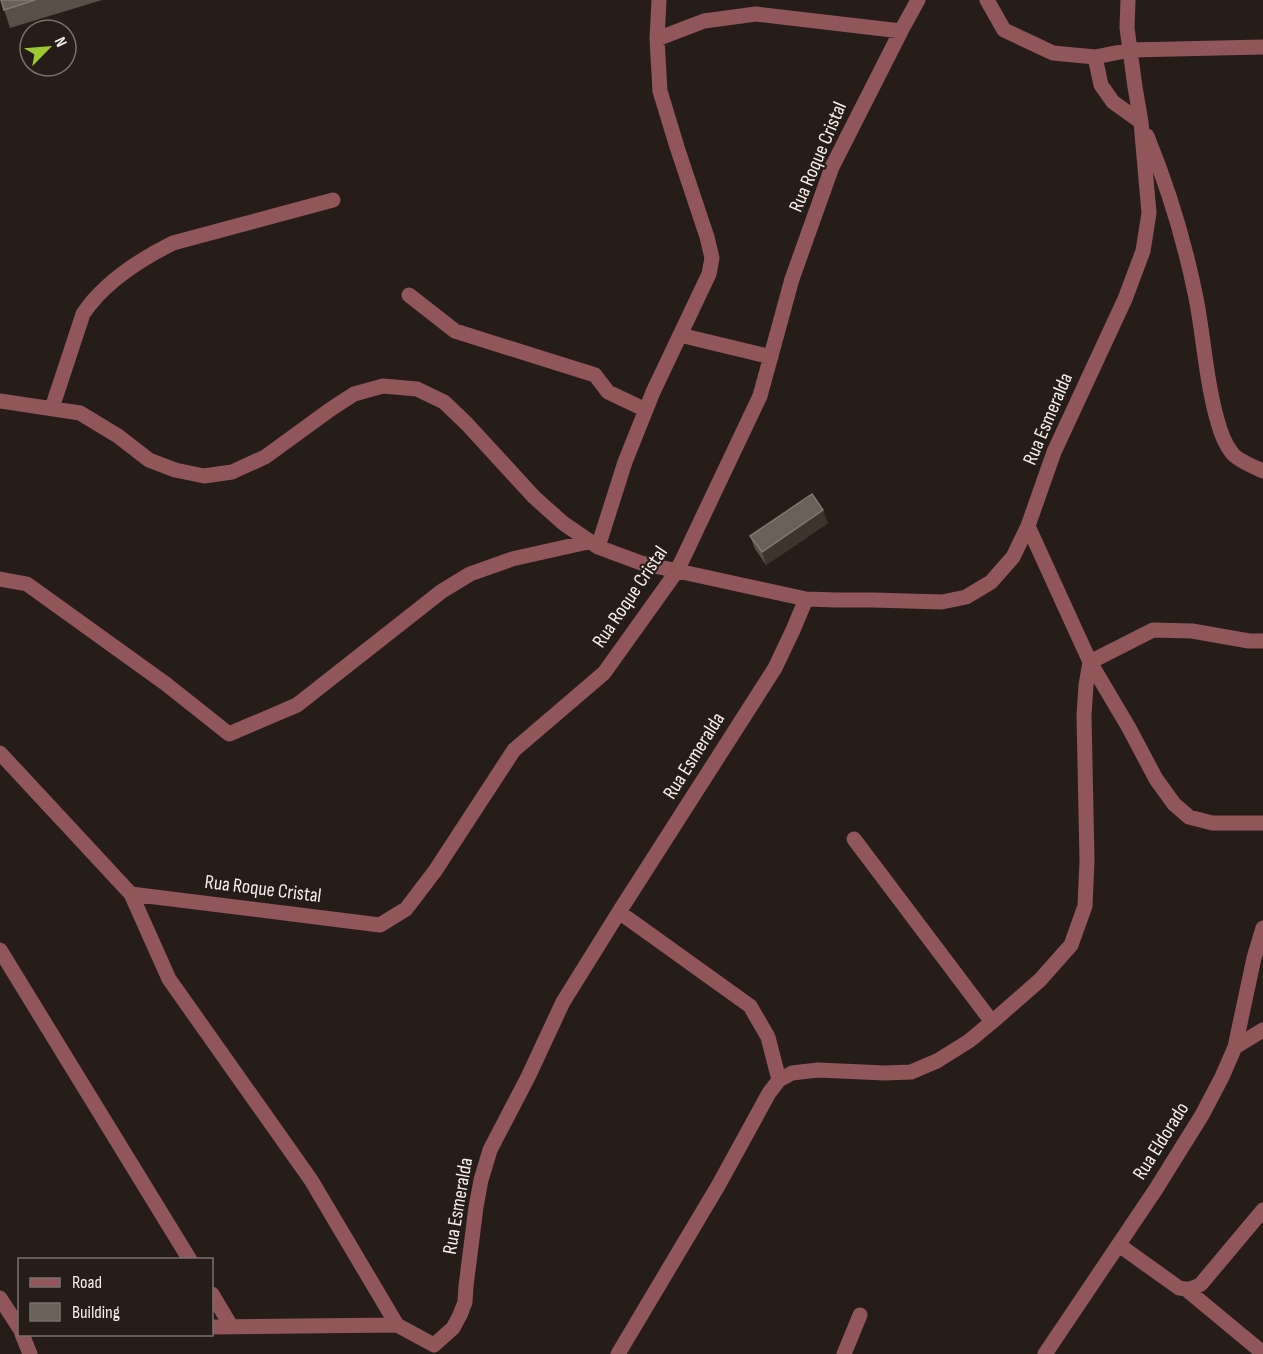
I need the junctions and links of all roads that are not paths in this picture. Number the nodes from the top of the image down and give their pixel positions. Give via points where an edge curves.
1 (658, 0) edge
2 (918, 0) edge
3 (987, 0) edge
4 (1128, 0) edge
5 (901, 31) junction
6 (657, 39) junction
7 (1263, 47) edge
8 (1130, 50) junction
9 (1095, 57) junction
10 (1141, 123) junction
11 (333, 200) dead end
12 (410, 295) dead end
13 (680, 335) junction
14 (771, 357) junction
15 (0, 401) edge
16 (52, 408) junction
17 (646, 410) junction
18 (1263, 471) edge
19 (1028, 526) junction
20 (593, 544) junction
21 (678, 571) junction
22 (0, 579) edge
23 (806, 599) junction
24 (1263, 641) edge
25 (1089, 662) junction
26 (0, 753) edge
27 (1263, 823) edge
28 (854, 839) dead end
29 (131, 894) junction
30 (619, 912) junction
31 (1263, 928) edge
32 (0, 950) edge
33 (992, 1022) junction
34 (1263, 1030) edge
35 (1235, 1047) junction
36 (779, 1080) junction
37 (1263, 1210) edge
38 (1119, 1245) junction
39 (189, 1258) edge
40 (1187, 1290) junction
41 (213, 1296) edge
42 (0, 1298) edge
43 (860, 1315) dead end
44 (397, 1325) junction
45 (18, 1326) edge
46 (231, 1326) junction
47 (213, 1327) edge
48 (22, 1336) edge
49 (440, 1349) edge
50 (1263, 1353) edge
51 (30, 1354) edge
52 (618, 1354) edge
53 (844, 1354) edge
54 (1045, 1354) edge

1 - 6 street
2 - 5 street, Rua Roque Cristal
3 - 9 street via 1004,30 1053,53
4 - 8 street, Rua Esmeralda
5 - 6 street via 756,14 704,21
5 - 14 street, Rua Roque Cristal via 832,167 792,279
6 - 13 street via 660,91 712,258 709,274
7 - 8 street
8 - 9 street
8 - 10 street, Rua Esmeralda
9 - 10 street via 1101,85 1113,102
10 - 18 street, Rua Esmeralda via 1180,230 1196,295 1212,404 1221,433 1233,455
10 - 19 street, Rua Esmeralda via 1149,213 1143,251 1054,452
11 - 16 street via 172,243 125,272 83,314
12 - 17 street via 455,331 595,375 608,392
13 - 14 street
13 - 17 street
14 - 21 street, Rua Roque Cristal via 760,396
15 - 16 street
16 - 20 street via 80,412 149,460 204,476 232,472 265,457 354,394 383,386 417,389 444,402 534,497
17 - 20 street
19 - 23 street, Rua Esmeralda via 1013,557 991,582 966,597 942,602
19 - 25 street
20 - 21 street via 641,563
20 - 22 street via 512,559 470,574 441,591 297,705 229,734 27,584
21 - 23 street
21 - 29 street, Rua Roque Cristal via 604,673 514,750 406,909 380,925
23 - 30 street, Rua Esmeralda via 775,668
24 - 25 street via 1153,630
25 - 27 street via 1174,804 1189,817 1212,823
25 - 33 street via 1084,716 1085,906 1071,945 1040,980
26 - 29 street
28 - 33 street
29 - 44 street via 169,979 311,1180
30 - 36 street via 750,1005 768,1037
30 - 49 street, Rua Esmeralda via 563,1002 490,1150 480,1180 465,1302
31 - 35 street, Rua Eldorado
32 - 39 street
33 - 36 street via 937,1061 911,1072 818,1070 792,1073
34 - 35 street
35 - 38 street, Rua Eldorado via 1202,1115
36 - 52 street
37 - 40 street via 1201,1284
38 - 40 street
38 - 54 street, Rua Eldorado
40 - 50 street
41 - 46 street
42 - 45 street
43 - 53 street
44 - 46 street, Rua Esmeralda
44 - 49 street, Rua Esmeralda
46 - 47 street, Rua Esmeralda
48 - 51 street

